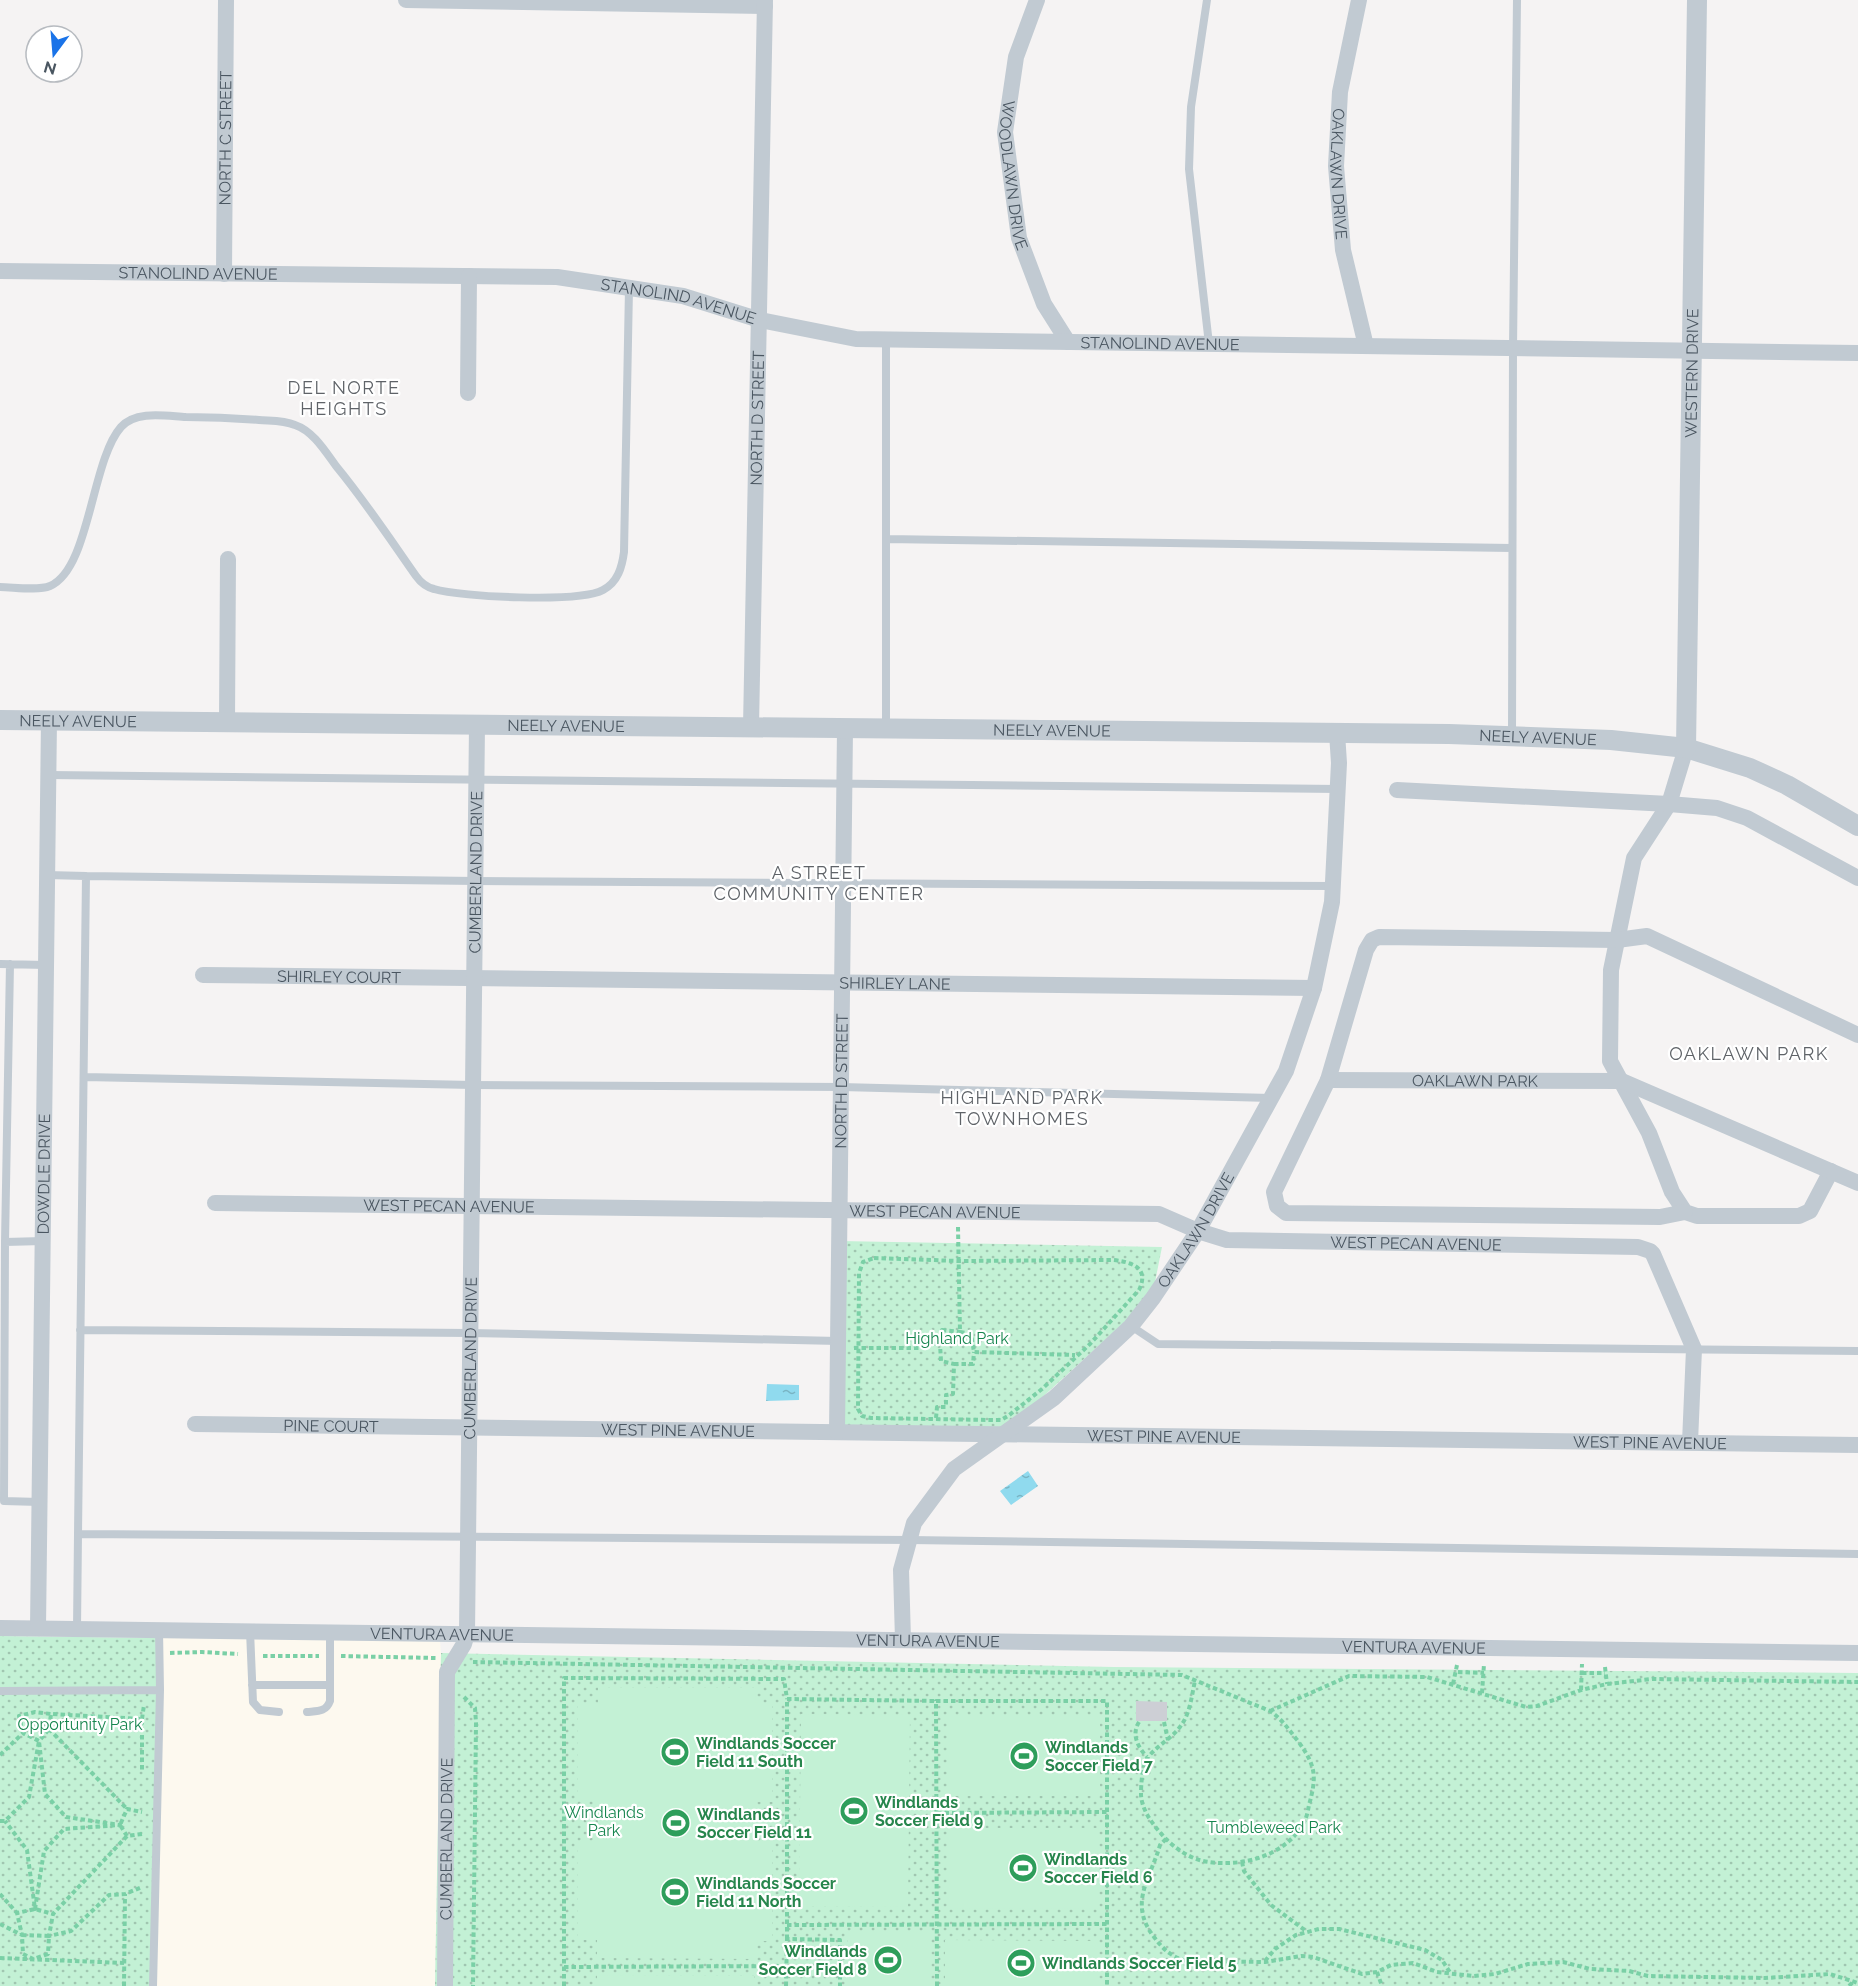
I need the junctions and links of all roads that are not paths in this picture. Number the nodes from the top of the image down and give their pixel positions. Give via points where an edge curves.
1 (226, 0) edge
2 (406, 0) edge
3 (1037, 0) edge
4 (1207, 0) edge
5 (1359, 0) edge
6 (1517, 0) edge
7 (1697, 0) edge
8 (493, 1) edge
9 (628, 2) edge
10 (765, 3) edge
11 (0, 271) edge
12 (224, 274) junction
13 (469, 276) junction
14 (629, 288) junction
15 (760, 320) junction
16 (886, 339) junction
17 (1068, 342) junction
18 (1209, 344) junction
19 (1366, 346) junction
20 (1513, 348) junction
21 (1692, 351) junction
22 (1858, 353) edge
23 (468, 393) dead end
24 (886, 539) junction
25 (1512, 548) junction
26 (228, 559) dead end
27 (0, 587) edge
28 (0, 720) edge
29 (50, 720) junction
30 (227, 721) junction
31 (477, 725) junction
32 (751, 727) junction
33 (845, 729) junction
34 (886, 729) junction
35 (1337, 733) junction
36 (1512, 736) junction
37 (1686, 748) junction
38 (49, 775) junction
39 (477, 780) junction
40 (845, 784) junction
41 (1338, 789) junction
42 (1397, 790) dead end
43 (1669, 804) junction
44 (1855, 821) edge
45 (48, 875) junction
46 (86, 876) junction
47 (1858, 878) edge
48 (476, 881) junction
49 (844, 884) junction
50 (1333, 886) junction
51 (1617, 940) junction
52 (5, 964) edge
53 (46, 965) junction
54 (203, 975) dead end
55 (475, 977) junction
56 (843, 982) junction
57 (1314, 988) junction
58 (1858, 1035) edge
59 (84, 1077) junction
60 (1328, 1080) junction
61 (1622, 1081) junction
62 (473, 1085) junction
63 (841, 1087) junction
64 (1271, 1098) junction
65 (1831, 1171) junction
66 (1858, 1183) edge
67 (215, 1203) dead end
68 (471, 1206) junction
69 (839, 1211) junction
70 (1685, 1212) junction
71 (1198, 1231) junction
72 (43, 1241) junction
73 (5, 1242) junction
74 (1131, 1326) junction
75 (80, 1330) junction
76 (470, 1334) junction
77 (838, 1344) junction
78 (1694, 1349) junction
79 (1858, 1351) edge
80 (195, 1425) dead end
81 (469, 1428) junction
82 (837, 1432) junction
83 (1002, 1434) junction
84 (1690, 1442) junction
85 (1858, 1445) edge
86 (2, 1501) edge
87 (39, 1502) junction
88 (78, 1534) junction
89 (468, 1536) junction
90 (910, 1540) junction
91 (1858, 1554) edge
92 (0, 1628) edge
93 (38, 1628) junction
94 (77, 1629) junction
95 (159, 1630) junction
96 (250, 1631) junction
97 (330, 1632) junction
98 (467, 1634) junction
99 (903, 1640) junction
100 (1858, 1653) edge
101 (252, 1685) junction
102 (330, 1685) junction
103 (160, 1690) junction
104 (0, 1691) edge
105 (279, 1712) dead end
106 (307, 1712) dead end
107 (153, 1986) edge
108 (445, 1986) edge

1 - 12 street, NORTH C STREET
2 - 8 street
3 - 17 street, WOODLAWN DRIVE via 1016,57 1005,132 1019,238 1044,304
4 - 18 lane via 1191,107 1189,169
5 - 19 street, OAKLAWN DRIVE via 1340,92 1336,166 1343,250
6 - 20 lane
7 - 21 street, WESTERN DRIVE
8 - 9 street
9 - 10 street
10 - 15 street, NORTH D STREET
11 - 12 street, STANOLIND AVENUE
12 - 13 street, STANOLIND AVENUE
13 - 14 street, STANOLIND AVENUE via 557,277
13 - 23 street
14 - 15 street, STANOLIND AVENUE via 683,296
14 - 27 lane via 624,552 620,573 605,590 580,597 543,597 453,594 432,589 423,585 373,512 302,428 279,421 145,416 128,420 114,437 81,539 59,580 42,588
15 - 16 street, STANOLIND AVENUE via 856,339
15 - 32 street, NORTH D STREET
16 - 17 street, STANOLIND AVENUE
16 - 24 lane
17 - 18 street, STANOLIND AVENUE
18 - 19 street, STANOLIND AVENUE
19 - 20 street, STANOLIND AVENUE
20 - 21 street, STANOLIND AVENUE
20 - 25 lane
21 - 22 street, STANOLIND AVENUE
21 - 37 street, WESTERN DRIVE
24 - 25 lane
24 - 34 lane
25 - 36 lane
26 - 30 street
28 - 29 street, NEELY AVENUE
29 - 30 street, NEELY AVENUE
29 - 38 street, DOWDLE DRIVE
30 - 31 street, NEELY AVENUE
31 - 32 street, NEELY AVENUE
31 - 39 street, CUMBERLAND DRIVE
32 - 33 street, NEELY AVENUE
33 - 34 street, NEELY AVENUE
33 - 40 street, NORTH D STREET
34 - 35 street, NEELY AVENUE
35 - 36 street, NEELY AVENUE
35 - 41 street, OAKLAWN DRIVE
36 - 37 street, NEELY AVENUE
37 - 43 street
37 - 44 street, NEELY AVENUE via 1750,768
38 - 39 lane
38 - 45 street, DOWDLE DRIVE
39 - 40 lane
39 - 48 street, CUMBERLAND DRIVE
40 - 41 lane
40 - 49 street, NORTH D STREET
41 - 50 street, OAKLAWN DRIVE
42 - 43 street
43 - 47 street via 1717,808 1747,819
43 - 51 street via 1634,858
45 - 46 lane
45 - 53 street, DOWDLE DRIVE
46 - 48 lane
46 - 59 lane
48 - 49 lane
48 - 55 street, CUMBERLAND DRIVE
49 - 50 lane
49 - 56 street, NORTH D STREET
50 - 57 street, OAKLAWN DRIVE
51 - 58 street via 1647,936
51 - 60 street via 1372,940
51 - 61 street via 1611,970 1610,1060
52 - 53 lane
52 - 73 lane
53 - 72 street, DOWDLE DRIVE
54 - 55 street, SHIRLEY COURT
55 - 56 street, SHIRLEY LANE
55 - 62 street, CUMBERLAND DRIVE
56 - 57 street, SHIRLEY LANE
56 - 63 street, NORTH D STREET
57 - 64 street, OAKLAWN DRIVE via 1286,1071
59 - 62 lane
59 - 75 lane
60 - 61 street, OAKLAWN PARK
60 - 70 street via 1274,1192 1277,1206 1286,1213 1660,1217
61 - 65 street, OAKLAWN PARK
61 - 70 street via 1649,1133 1672,1192
62 - 63 lane
62 - 68 street, CUMBERLAND DRIVE
63 - 64 lane
63 - 69 street, NORTH D STREET
64 - 71 street, OAKLAWN DRIVE
65 - 66 street, OAKLAWN PARK
65 - 70 street via 1810,1211 1799,1216 1697,1216
67 - 68 street, WEST PECAN AVENUE
68 - 69 street, WEST PECAN AVENUE
68 - 76 street, CUMBERLAND DRIVE
69 - 71 street, WEST PECAN AVENUE via 1159,1214
69 - 77 street, NORTH D STREET
71 - 74 street, OAKLAWN DRIVE
71 - 78 street, WEST PECAN AVENUE via 1227,1240 1638,1247 1653,1254
72 - 73 lane
72 - 87 street, DOWDLE DRIVE
73 - 86 lane
74 - 78 lane via 1158,1344
74 - 83 street, OAKLAWN DRIVE via 1085,1359 1054,1398
75 - 76 lane
75 - 88 lane
76 - 77 lane
76 - 81 street, CUMBERLAND DRIVE
77 - 82 street, NORTH D STREET
78 - 79 lane
78 - 84 street
80 - 81 street, PINE COURT
81 - 82 street, WEST PINE AVENUE
81 - 89 street, CUMBERLAND DRIVE
82 - 83 street, WEST PINE AVENUE via 937,1426
83 - 84 street, WEST PINE AVENUE
83 - 90 street, OAKLAWN DRIVE via 954,1469 914,1523
84 - 85 street, WEST PINE AVENUE
86 - 87 lane
87 - 93 street, DOWDLE DRIVE
88 - 89 lane
88 - 94 lane
89 - 90 lane
89 - 98 street, CUMBERLAND DRIVE
90 - 91 lane
90 - 99 street, OAKLAWN DRIVE via 901,1570
92 - 93 street, VENTURA AVENUE
93 - 94 street, VENTURA AVENUE
94 - 95 street, VENTURA AVENUE
95 - 96 street, VENTURA AVENUE
95 - 103 lane
96 - 97 street, VENTURA AVENUE
96 - 101 lane
97 - 98 street, VENTURA AVENUE
97 - 102 lane
98 - 99 street, VENTURA AVENUE
98 - 108 street, CUMBERLAND DRIVE via 459,1660 447,1672
99 - 100 street, VENTURA AVENUE
101 - 102 lane
101 - 105 lane via 257,1708
102 - 106 lane via 330,1701 325,1710
103 - 104 lane
103 - 107 lane

